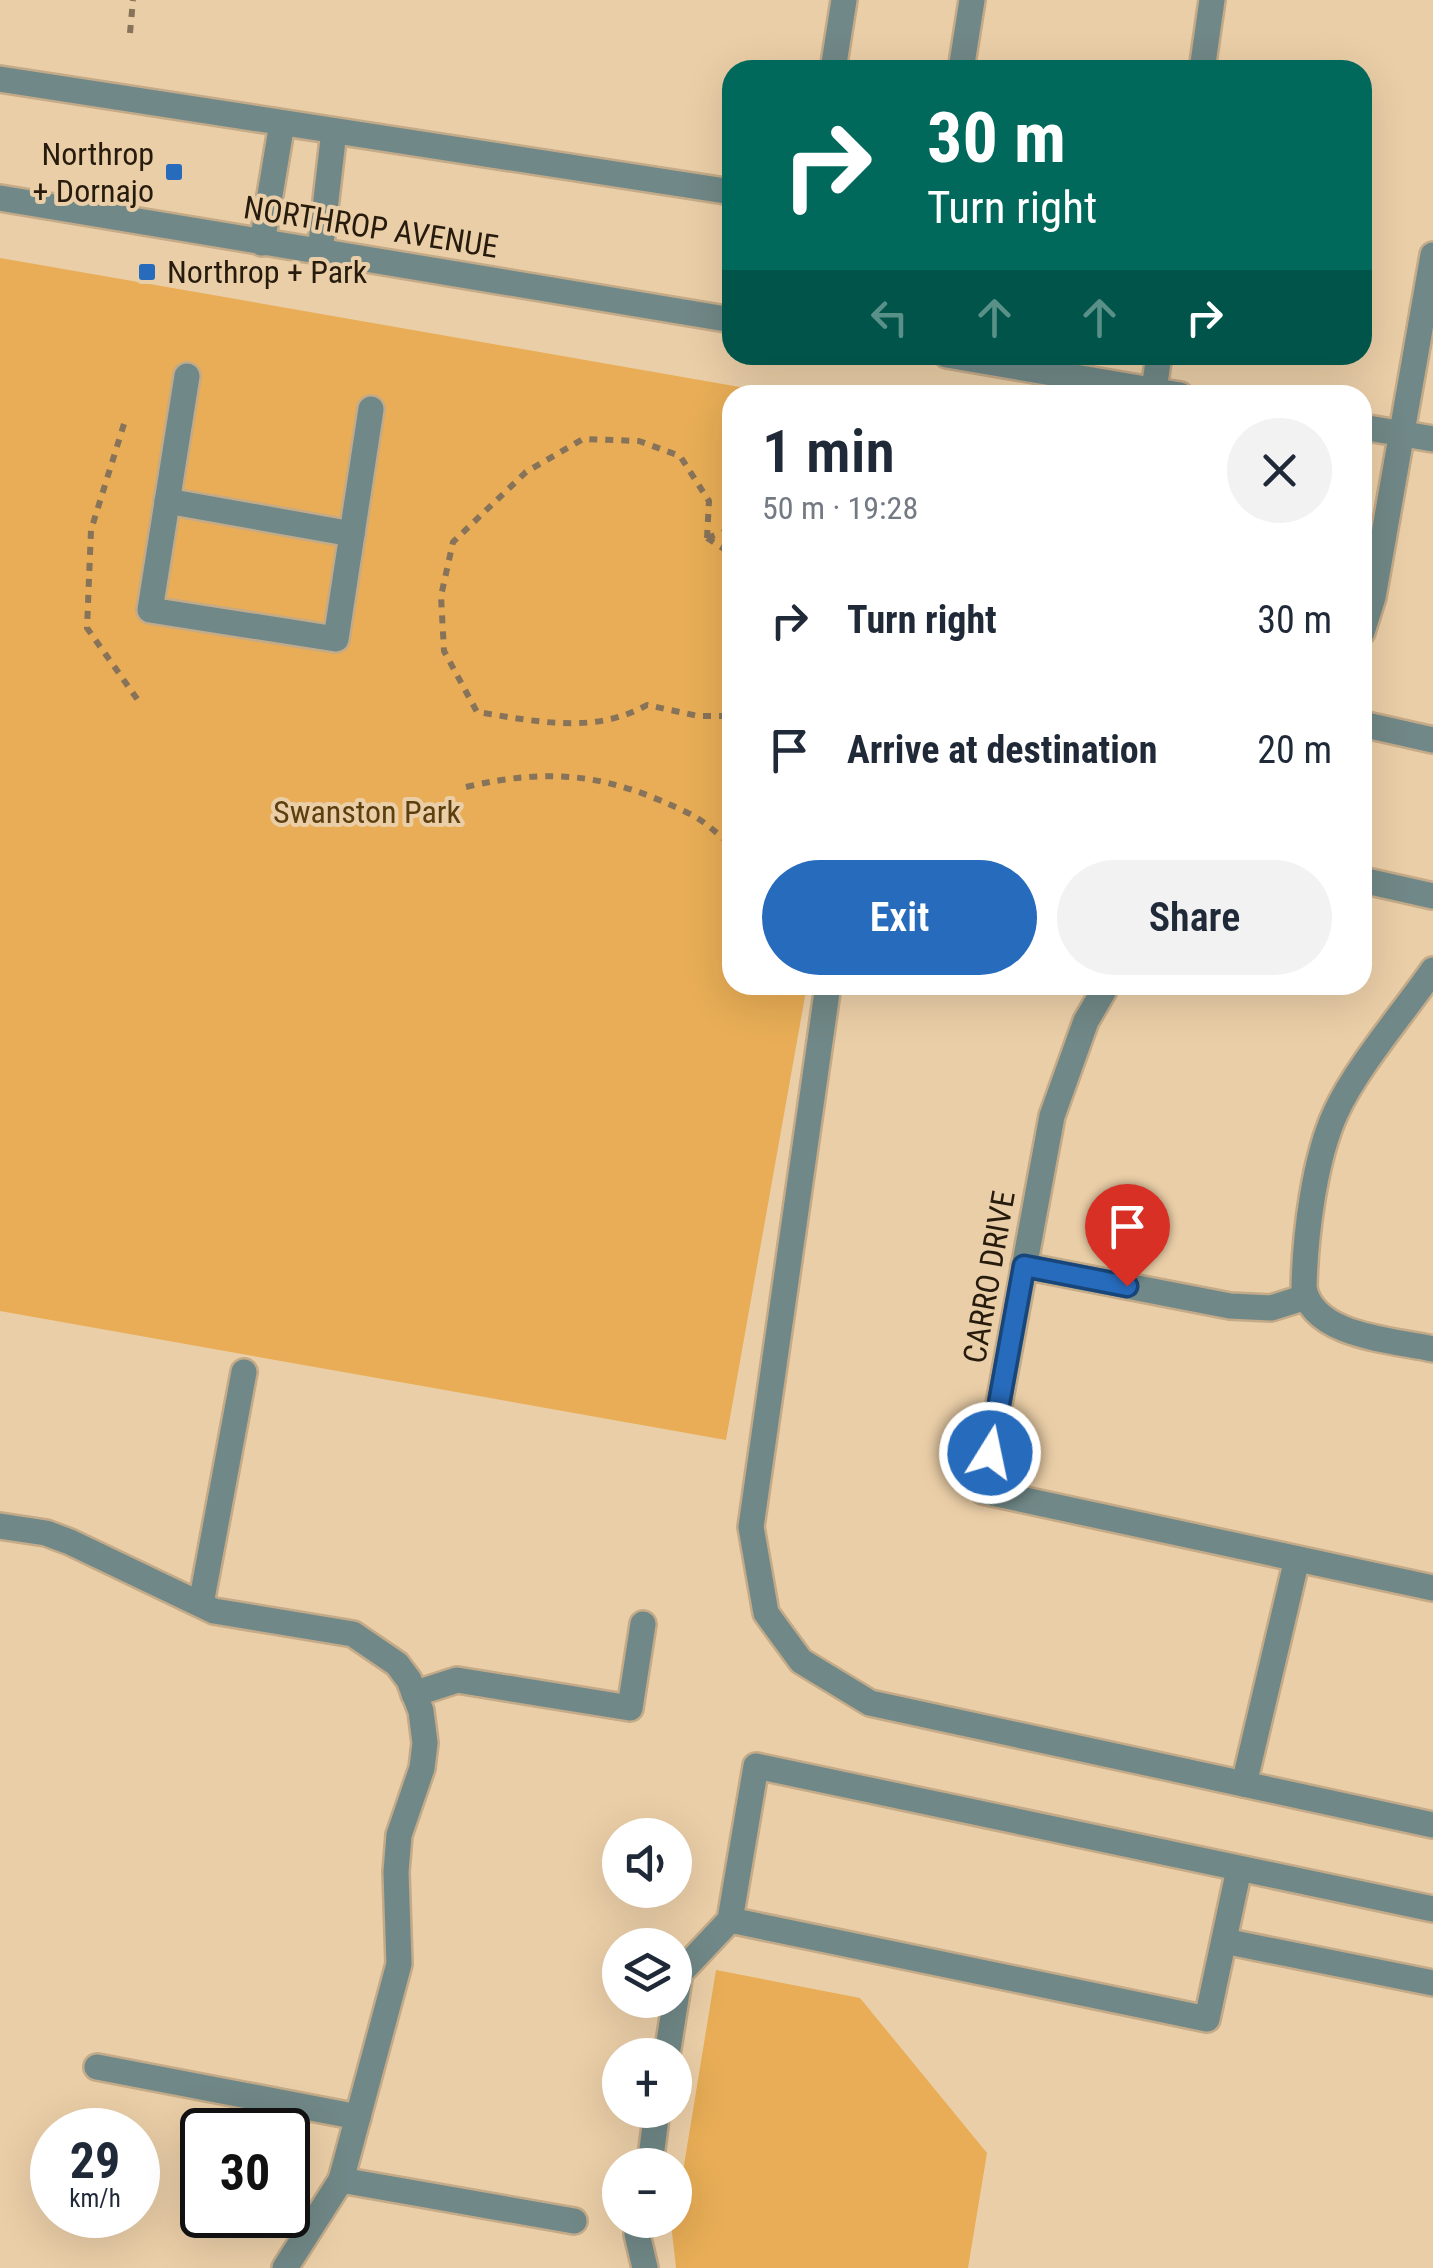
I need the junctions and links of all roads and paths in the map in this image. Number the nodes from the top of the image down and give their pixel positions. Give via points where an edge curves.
1 (133, 0) edge
2 (844, 0) edge
3 (972, 0) edge
4 (1212, 0) edge
5 (130, 33) dead end
6 (835, 60) edge
7 (963, 60) edge
8 (1203, 60) edge
9 (0, 79) edge
10 (282, 122) junction
11 (334, 131) junction
12 (722, 190) edge
13 (0, 198) edge
14 (262, 242) junction
15 (320, 252) junction
16 (1433, 255) edge
17 (722, 318) edge
18 (1005, 365) edge
19 (187, 376) dead end
20 (1124, 385) edge
21 (371, 409) dead end
22 (124, 424) dead end
23 (1372, 429) edge
24 (1401, 433) junction
25 (1433, 439) edge
26 (167, 501) junction
27 (722, 533) edge
28 (352, 534) junction
29 (707, 538) junction
30 (722, 548) edge
31 (1372, 598) edge
32 (140, 702) dead end
33 (722, 716) edge
34 (1372, 726) edge
35 (1433, 740) edge
36 (466, 787) dead end
37 (722, 837) edge
38 (1372, 882) edge
39 (1433, 896) edge
40 (1433, 970) edge
41 (827, 995) edge
42 (1100, 995) edge
43 (1024, 1266) junction
44 (1306, 1297) junction
45 (1433, 1349) edge
46 (244, 1372) dead end
47 (0, 1526) edge
48 (1297, 1559) junction
49 (1433, 1588) edge
50 (201, 1604) junction
51 (643, 1624) dead end
52 (414, 1694) junction
53 (1244, 1784) junction
54 (1433, 1825) edge
55 (1239, 1868) junction
56 (1433, 1910) edge
57 (730, 1920) junction
58 (1224, 1940) junction
59 (1433, 1983) edge
60 (669, 2038) edge
61 (97, 2067) dead end
62 (358, 2117) junction
63 (341, 2180) junction
64 (574, 2221) dead end
65 (638, 2238) edge
66 (285, 2268) edge
67 (645, 2268) edge

1 - 5 path
2 - 6 street
3 - 7 street
4 - 8 street
9 - 10 street
10 - 11 street
10 - 14 street
11 - 12 street
11 - 15 street
13 - 14 street, NORTHROP AVENUE
14 - 15 street, NORTHROP AVENUE
15 - 17 street, NORTHROP AVENUE
16 - 24 street
18 - 20 street
19 - 26 street
21 - 28 street
22 - 32 path via 91,530 87,628
23 - 24 street
24 - 25 street
24 - 31 street
26 - 28 street
26 - 28 street via 150,610 336,639
27 - 29 path
29 - 30 path
29 - 33 path via 709,501 680,456 638,440 583,438 526,472 453,542 442,596 444,651 477,712 568,725 624,719 648,705
34 - 35 street
36 - 37 path via 556,773 620,786 690,814
38 - 39 street
40 - 44 street via 1328,1129 1304,1266
41 - 53 street via 752,1527 766,1613 801,1661 870,1703
42 - 43 street, CARRO DRIVE via 1056,1100
43 - 44 street via 1230,1306 1271,1308
43 - 48 street, CARRO DRIVE via 983,1491
44 - 45 street via 1330,1323
46 - 50 street
47 - 50 street via 70,1542
48 - 49 street, CARRO DRIVE
48 - 53 street
50 - 52 street via 240,1617 353,1634 397,1664
51 - 52 street via 630,1708 457,1680
52 - 62 street via 425,1743 399,1835 399,1964
53 - 54 street
55 - 56 street
55 - 57 street via 756,1766
55 - 58 street
57 - 58 street via 1207,2019
57 - 60 street via 680,1973
58 - 59 street
61 - 62 street
62 - 63 street
63 - 64 street
63 - 66 street
65 - 67 street

